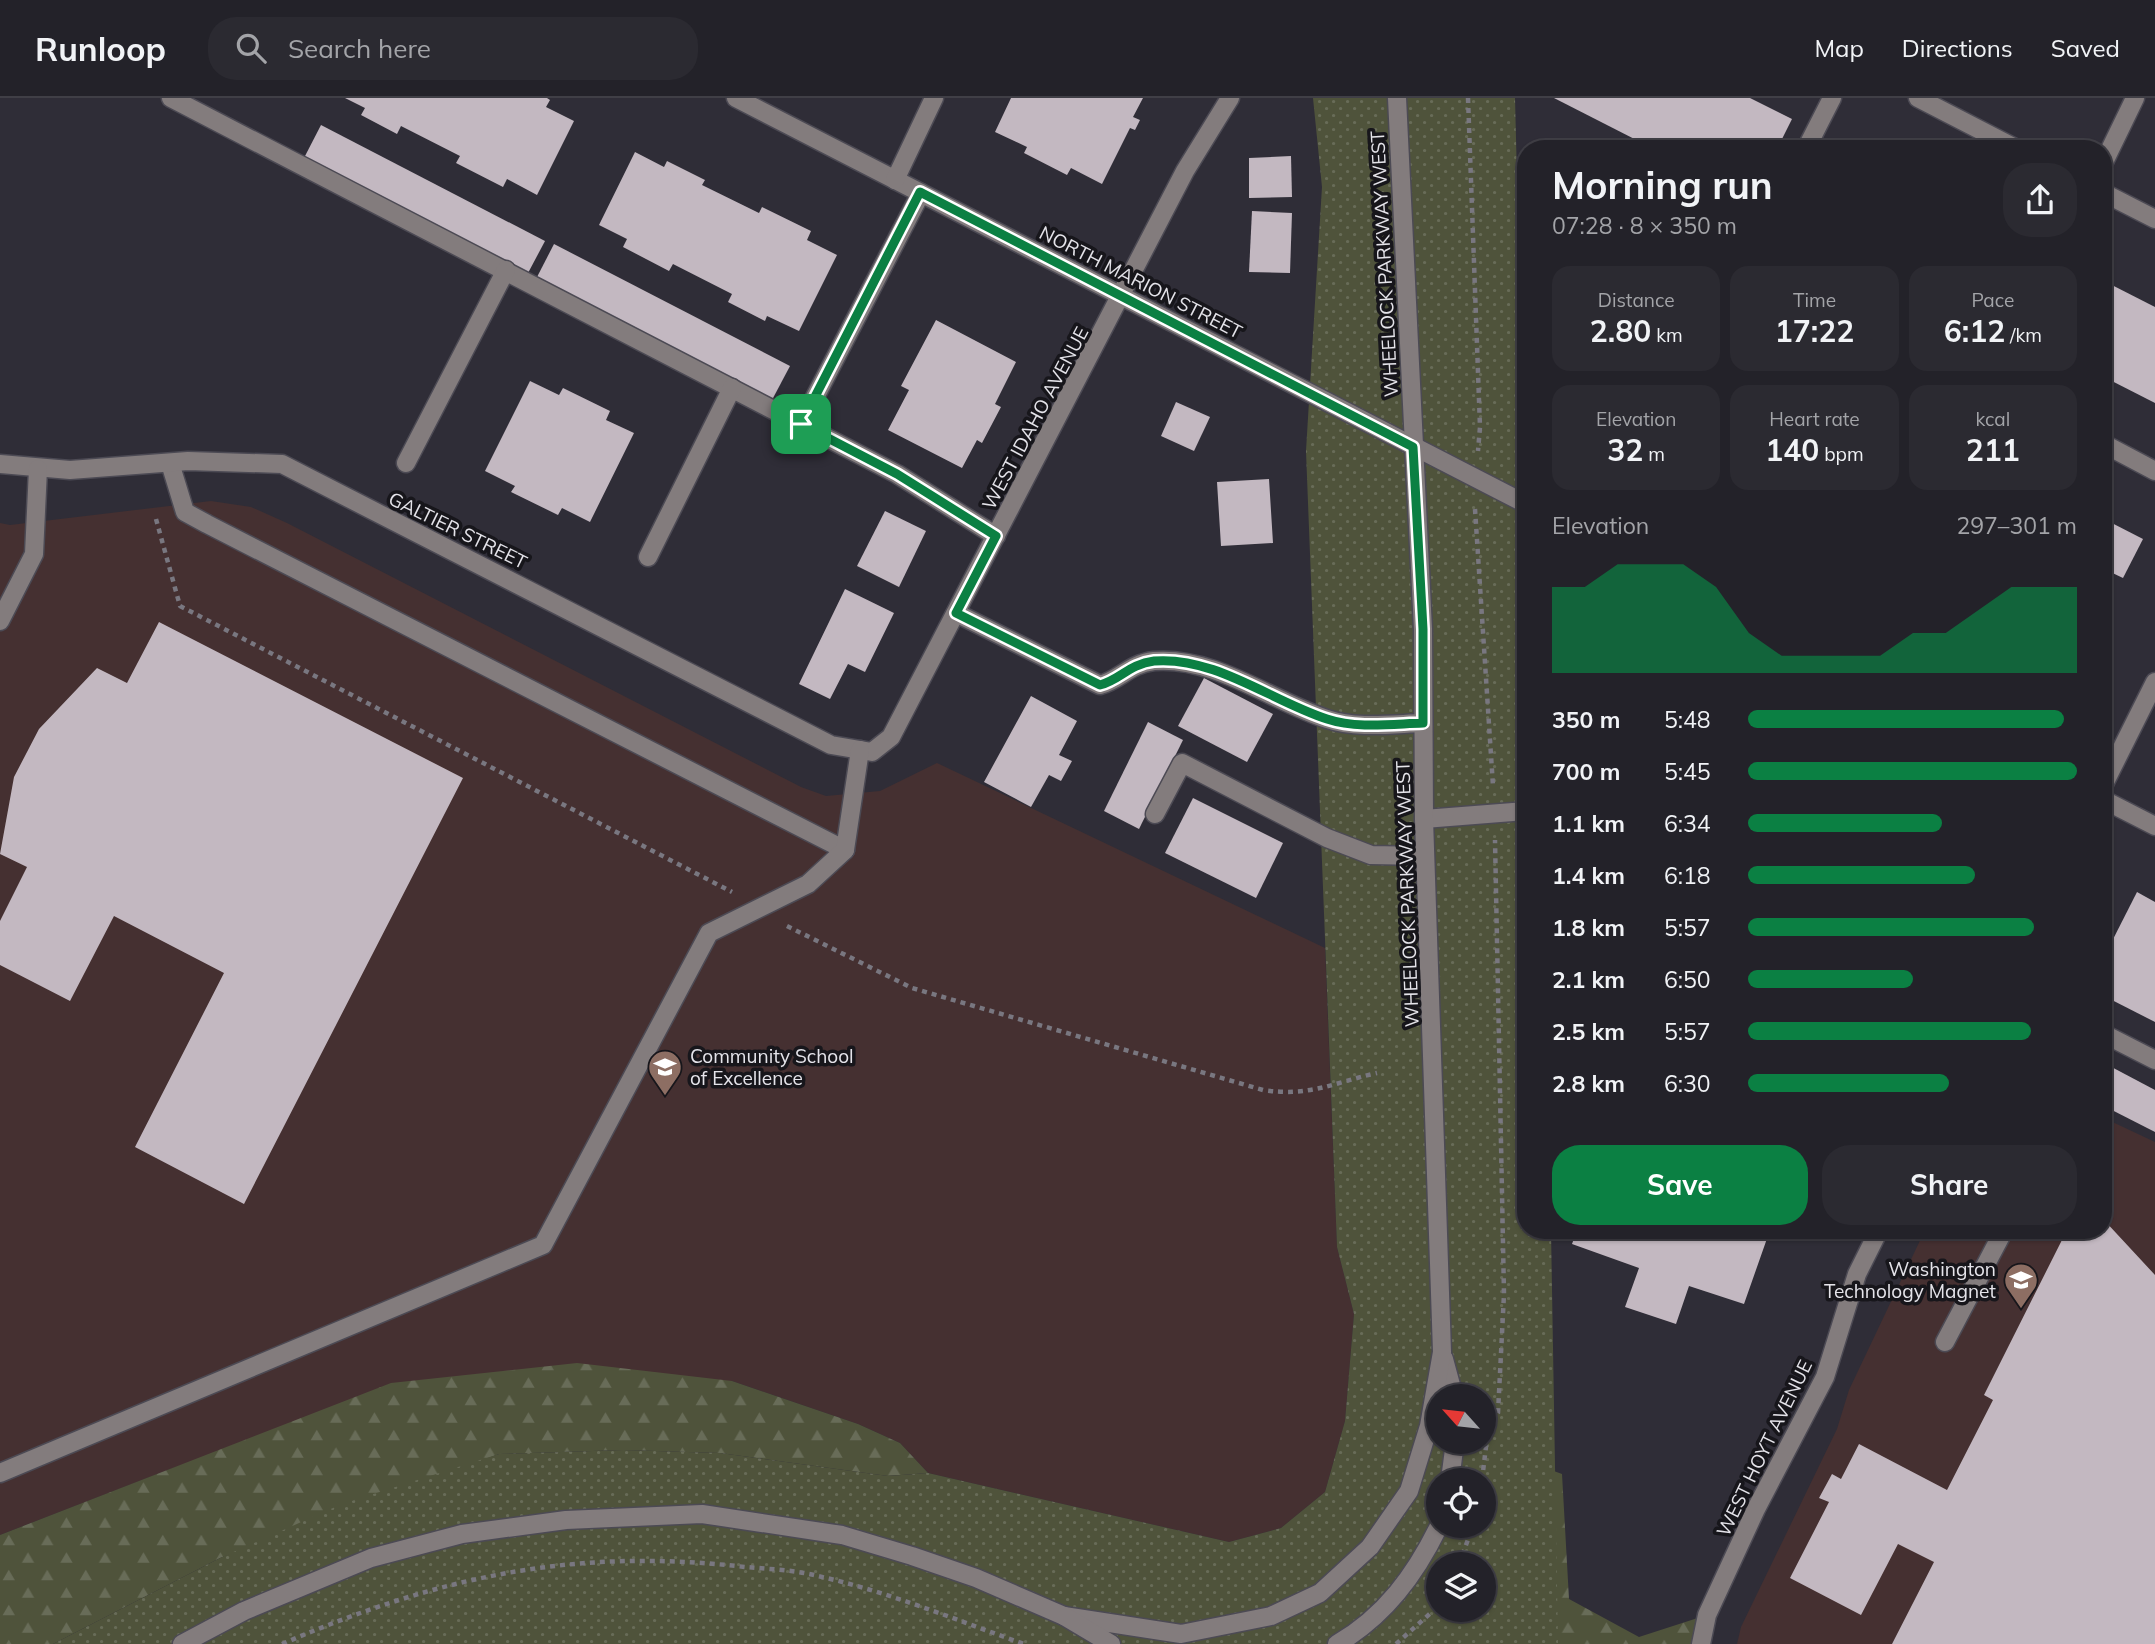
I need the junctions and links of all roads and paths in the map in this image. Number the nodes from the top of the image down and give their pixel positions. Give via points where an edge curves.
1 (171, 98) edge
2 (736, 98) edge
3 (934, 98) edge
4 (1230, 98) edge
5 (1397, 98) edge
6 (1468, 98) edge
7 (1832, 98) edge
8 (1918, 98) edge
9 (2135, 98) edge
10 (1811, 140) edge
11 (2000, 140) edge
12 (2112, 145) edge
13 (895, 180) junction
14 (920, 192) junction
15 (2112, 197) edge
16 (2155, 219) edge
17 (506, 270) junction
18 (1122, 296) junction
19 (732, 388) junction
20 (801, 424) junction
21 (1413, 447) junction
22 (2112, 448) edge
23 (170, 463) junction
24 (406, 463) dead end
25 (0, 464) edge
26 (38, 469) junction
27 (2155, 471) edge
28 (1476, 479) junction
29 (1517, 500) edge
30 (155, 513) dead end
31 (996, 536) junction
32 (648, 557) dead end
33 (956, 613) junction
34 (0, 621) edge
35 (2155, 682) edge
36 (1423, 723) junction
37 (866, 751) junction
38 (2112, 768) edge
39 (2112, 804) edge
40 (1517, 812) edge
41 (1494, 813) junction
42 (1155, 814) dead end
43 (1424, 819) junction
44 (2155, 826) edge
45 (845, 850) junction
46 (1425, 856) junction
47 (762, 906) junction
48 (2112, 1038) edge
49 (2155, 1060) edge
50 (1377, 1073) dead end
51 (1874, 1239) edge
52 (1999, 1239) edge
53 (1945, 1342) dead end
54 (1442, 1352) junction
55 (1451, 1384) edge
56 (1483, 1468) edge
57 (0, 1473) edge
58 (1433, 1538) edge
59 (1064, 1616) junction
60 (1426, 1617) edge
61 (182, 1644) edge
62 (282, 1644) edge
63 (1024, 1644) edge
64 (1111, 1644) edge
65 (1337, 1644) edge
66 (1396, 1644) edge
67 (1701, 1644) edge

1 - 17 street
2 - 13 street, NORTH MARION STREET
3 - 13 street
4 - 18 street, WEST IDAHO AVENUE via 1185,171
5 - 21 street, WHEELOCK PARKWAY WEST
6 - 28 path via 1480,427
7 - 10 street
8 - 11 street
9 - 12 street
13 - 14 street, NORTH MARION STREET
14 - 18 street, NORTH MARION STREET
14 - 20 street
15 - 16 street
17 - 19 street
17 - 24 street
18 - 21 street, NORTH MARION STREET
18 - 31 street, WEST IDAHO AVENUE
19 - 20 street
19 - 32 street
20 - 31 street via 897,474
21 - 28 street, NORTH MARION STREET
21 - 36 street, WHEELOCK PARKWAY WEST
22 - 27 street
23 - 26 street, GALTIER STREET
23 - 37 street, GALTIER STREET via 282,464 831,746
23 - 45 street via 186,512
25 - 26 street, GALTIER STREET
26 - 34 street via 34,554
28 - 29 street, NORTH MARION STREET
28 - 41 path via 1475,530
30 - 47 path via 180,606
31 - 33 street, WEST IDAHO AVENUE
33 - 36 street via 1100,685 1128,668 1154,661 1200,666 1325,719 1349,725
33 - 37 street, WEST IDAHO AVENUE via 891,737
35 - 38 street
36 - 43 street, WHEELOCK PARKWAY WEST
37 - 45 street
39 - 44 street
40 - 41 street
41 - 43 street
41 - 56 path via 1504,1294 1498,1413 1488,1430
42 - 46 street via 1182,763 1327,838 1371,855
43 - 46 street, WHEELOCK PARKWAY WEST
45 - 47 street via 808,884
46 - 54 street, WHEELOCK PARKWAY WEST
47 - 50 path via 787,926 912,988 1262,1090 1290,1094
47 - 57 street via 709,933 543,1245
48 - 49 street
51 - 67 street, WEST HOYT AVENUE via 1857,1274 1825,1377 1756,1509 1707,1615
52 - 53 street
54 - 55 street, WHEELOCK PARKWAY WEST
54 - 59 street, WHEELOCK PARKWAY WEST via 1429,1426 1409,1491 1370,1547 1320,1593 1271,1616 1181,1634
58 - 65 street via 1420,1564 1389,1603 1365,1628
59 - 61 street, WHEELOCK PARKWAY WEST via 976,1578 842,1535 702,1514 566,1520 462,1534 371,1558 244,1611
59 - 64 street, WHEELOCK PARKWAY WEST
60 - 66 path
62 - 63 path via 357,1612 441,1586 537,1567 666,1561 816,1575 877,1591

